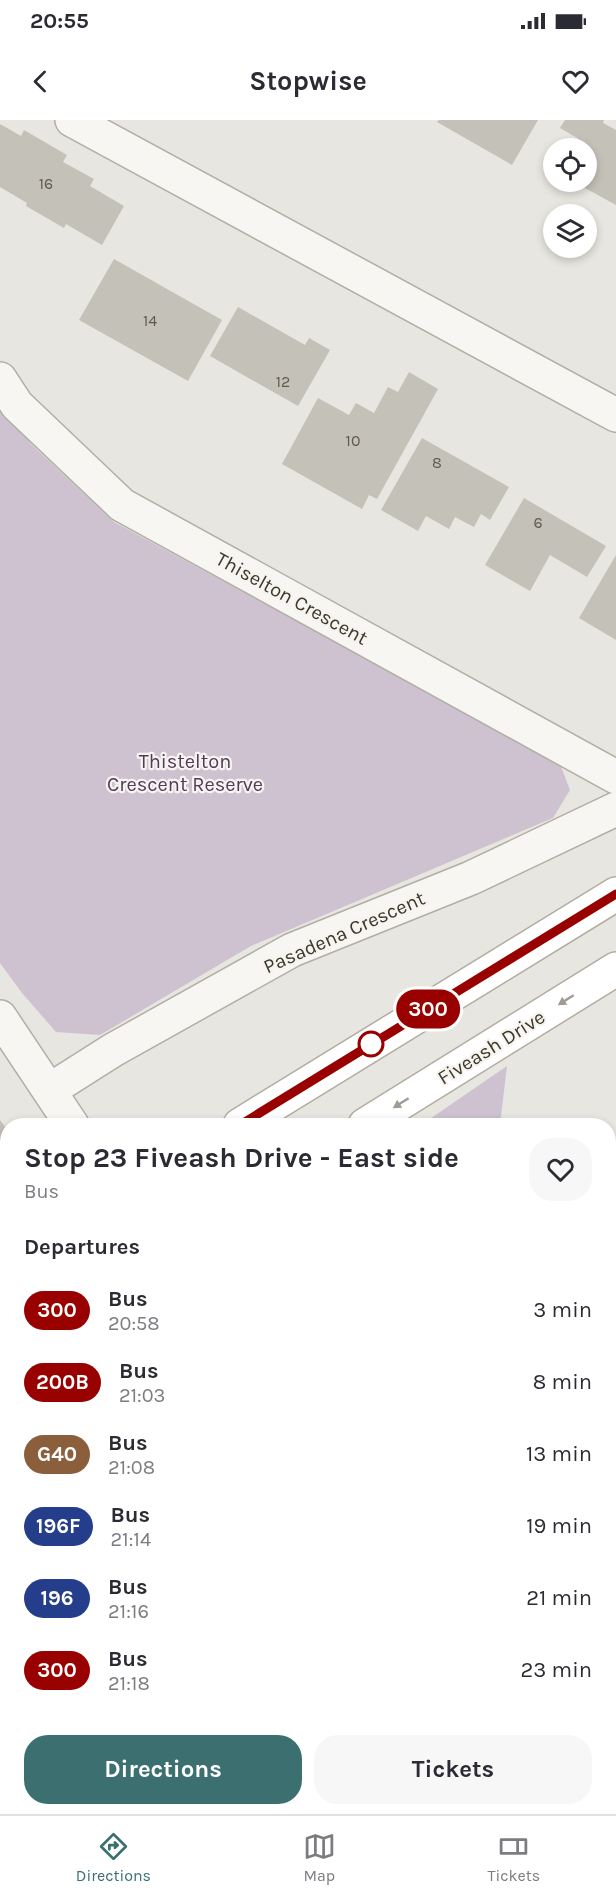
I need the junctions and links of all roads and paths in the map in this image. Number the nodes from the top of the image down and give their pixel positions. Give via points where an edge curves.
1 (72, 120) edge
2 (0, 379) edge
3 (616, 414) edge
4 (616, 777) edge
5 (616, 810) edge
6 (616, 894) edge
7 (616, 969) edge
8 (0, 1017) edge
9 (50, 1090) junction
10 (68, 1118) edge
11 (251, 1118) edge
12 (376, 1118) edge

1 - 3 street
2 - 4 street, Thiselton Crescent via 17,405 122,505
5 - 9 street, Pasadena Crescent via 471,878 292,950 113,1050
6 - 11 main road
7 -> 12 main road, Fiveash Drive
8 - 9 street
9 - 10 street

